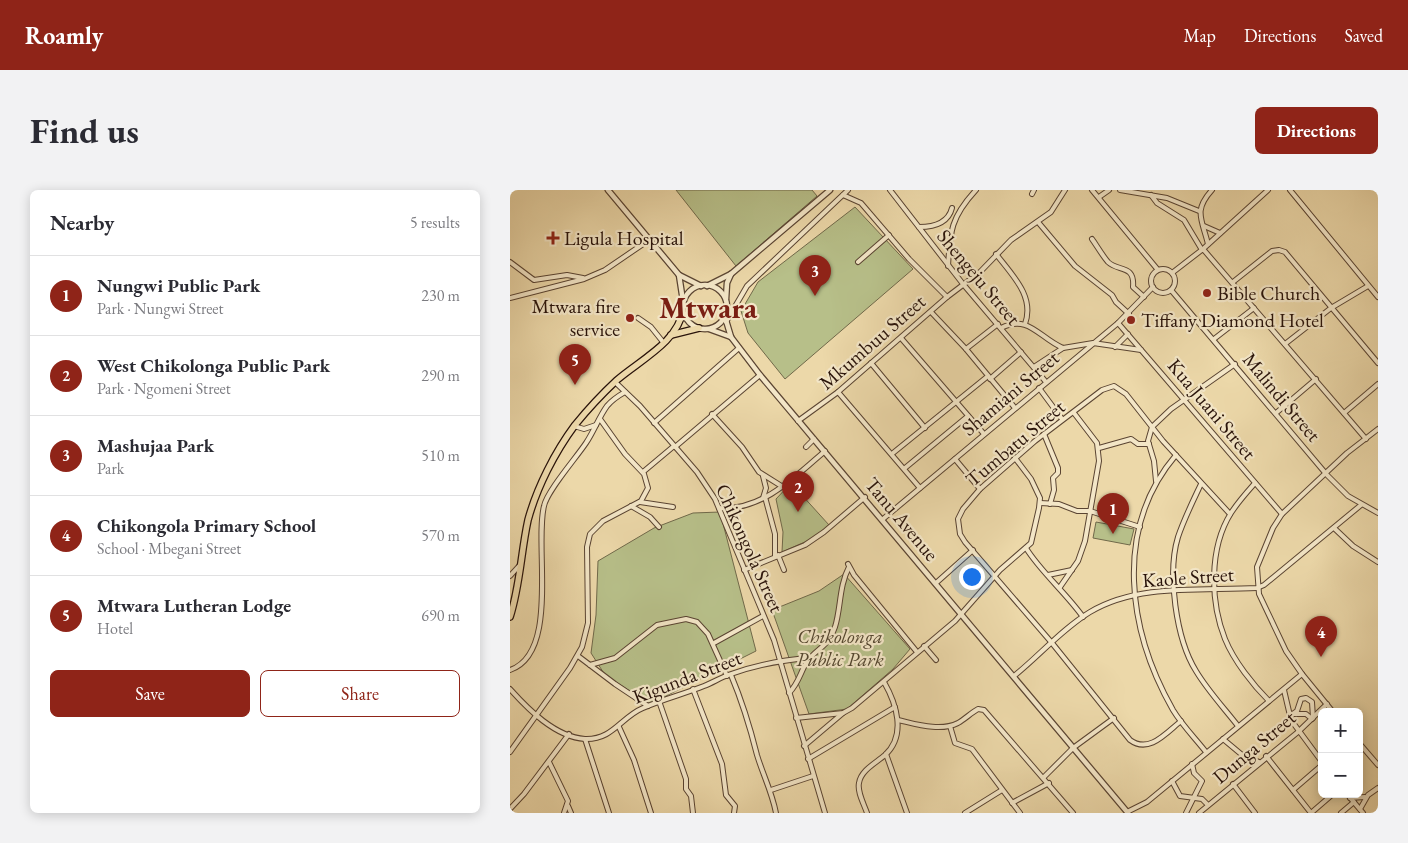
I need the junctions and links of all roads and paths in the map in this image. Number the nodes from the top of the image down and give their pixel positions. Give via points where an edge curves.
1 (608, 190) edge
2 (830, 190) edge
3 (848, 190) edge
4 (890, 190) edge
5 (976, 190) edge
6 (1065, 190) edge
7 (1092, 190) edge
8 (1109, 190) edge
9 (1120, 190) edge
10 (1212, 190) edge
11 (1268, 190) edge
12 (1290, 190) edge
13 (1149, 193) edge
14 (843, 195) junction
15 (1099, 197) junction
16 (952, 208) dead end
17 (1199, 211) junction
18 (1038, 222) junction
19 (1204, 226) junction
20 (919, 227) junction
21 (1220, 233) junction
22 (889, 235) junction
23 (1092, 239) dead end
24 (649, 240) junction
25 (1208, 244) junction
26 (1202, 249) junction
27 (996, 254) junction
28 (510, 262) edge
29 (858, 262) dead end
30 (948, 266) junction
31 (1158, 270) junction
32 (1172, 273) junction
33 (731, 274) junction
34 (679, 275) junction
35 (584, 279) junction
36 (1233, 282) junction
37 (962, 284) junction
38 (704, 286) junction
39 (1368, 286) junction
40 (1153, 287) junction
41 (1171, 290) junction
42 (1144, 296) junction
43 (947, 297) junction
44 (1378, 297) edge
45 (510, 298) edge
46 (726, 304) junction
47 (683, 307) junction
48 (1254, 308) junction
49 (1331, 308) junction
50 (931, 312) junction
51 (1129, 314) junction
52 (724, 317) junction
53 (638, 318) dead end
54 (726, 322) junction
55 (1118, 323) junction
56 (998, 324) junction
57 (1025, 324) junction
58 (699, 328) junction
59 (1001, 328) junction
60 (709, 329) junction
61 (1128, 334) junction
62 (671, 335) junction
63 (731, 336) junction
64 (902, 338) junction
65 (1214, 339) junction
66 (664, 342) junction
67 (1093, 343) junction
68 (1285, 344) junction
69 (1115, 347) junction
70 (739, 348) junction
71 (1063, 348) junction
72 (966, 350) junction
73 (1141, 350) junction
74 (1022, 352) junction
75 (871, 363) junction
76 (1378, 363) edge
77 (1234, 364) junction
78 (1034, 367) junction
79 (760, 375) junction
80 (989, 378) junction
81 (1316, 379) junction
82 (615, 382) junction
83 (1046, 382) junction
84 (1378, 384) edge
85 (1039, 388) junction
86 (625, 392) junction
87 (838, 392) junction
88 (1185, 400) junction
89 (956, 402) junction
90 (1016, 408) junction
91 (1074, 413) junction
92 (1276, 413) junction
93 (712, 414) junction
94 (1344, 414) junction
95 (968, 416) junction
96 (600, 419) junction
97 (1062, 419) junction
98 (798, 421) junction
99 (654, 422) junction
100 (596, 425) junction
101 (574, 426) junction
102 (1152, 427) junction
103 (925, 428) junction
104 (1378, 429) edge
105 (984, 434) junction
106 (1044, 434) junction
107 (814, 439) junction
108 (1366, 439) junction
109 (1149, 444) junction
110 (674, 447) junction
111 (806, 447) dead end
112 (1099, 448) junction
113 (825, 451) junction
114 (893, 453) junction
115 (1176, 456) junction
116 (1015, 458) junction
117 (955, 459) junction
118 (905, 468) junction
119 (643, 472) junction
120 (762, 474) junction
121 (1327, 475) junction
122 (1156, 481) junction
123 (1255, 483) junction
124 (1202, 484) junction
125 (783, 487) junction
126 (920, 488) junction
127 (980, 489) junction
128 (865, 497) junction
129 (764, 498) junction
130 (640, 502) junction
131 (1040, 503) junction
132 (1050, 504) junction
133 (1361, 504) junction
134 (632, 506) junction
135 (673, 507) dead end
136 (719, 508) junction
137 (1090, 511) junction
138 (1378, 513) edge
139 (1230, 514) junction
140 (1282, 514) junction
141 (883, 519) junction
142 (660, 527) dead end
143 (1140, 527) junction
144 (1334, 528) junction
145 (1026, 548) junction
146 (973, 550) junction
147 (776, 556) junction
148 (1378, 562) edge
149 (521, 564) junction
150 (744, 570) junction
151 (784, 570) dead end
152 (1072, 570) junction
153 (1048, 575) junction
154 (510, 576) edge
155 (994, 576) junction
156 (936, 583) junction
157 (1060, 587) junction
158 (1257, 588) junction
159 (1216, 590) junction
160 (1174, 592) junction
161 (1133, 596) junction
162 (962, 615) junction
163 (762, 616) junction
164 (1083, 616) junction
165 (510, 618) edge
166 (714, 643) junction
167 (1052, 643) junction
168 (924, 646) junction
169 (917, 652) junction
170 (578, 656) junction
171 (810, 658) junction
172 (779, 660) junction
173 (936, 660) dead end
174 (590, 665) junction
175 (510, 670) edge
176 (1302, 674) junction
177 (729, 675) junction
178 (1014, 676) junction
179 (884, 682) junction
180 (510, 689) edge
181 (694, 689) junction
182 (1284, 690) junction
183 (789, 693) junction
184 (660, 701) junction
185 (1269, 701) junction
186 (1327, 704) junction
187 (648, 706) junction
188 (895, 706) junction
189 (1330, 708) edge
190 (843, 713) junction
191 (537, 715) junction
192 (1292, 715) junction
193 (796, 718) junction
194 (1114, 718) junction
195 (1312, 718) junction
196 (898, 720) junction
197 (1181, 721) junction
198 (950, 726) junction
199 (1238, 726) junction
200 (619, 727) junction
201 (1298, 732) junction
202 (569, 734) junction
203 (1223, 738) junction
204 (585, 739) junction
205 (804, 746) junction
206 (1073, 748) junction
207 (1363, 749) edge
208 (510, 752) edge
209 (1206, 752) junction
210 (886, 754) junction
211 (1266, 756) junction
212 (1318, 757) edge
213 (808, 759) junction
214 (549, 762) junction
215 (1259, 762) junction
216 (1192, 764) junction
217 (1378, 765) edge
218 (1318, 767) edge
219 (813, 776) junction
220 (1044, 777) junction
221 (1172, 781) junction
222 (1049, 783) junction
223 (1233, 784) junction
224 (1378, 788) edge
225 (771, 790) junction
226 (1002, 790) junction
227 (1293, 790) junction
228 (1367, 796) junction
229 (1192, 798) junction
230 (1328, 798) edge
231 (1350, 798) edge
232 (1363, 798) edge
233 (568, 801) junction
234 (1354, 802) junction
235 (1012, 803) junction
236 (1208, 805) junction
237 (510, 809) edge
238 (1362, 811) edge
239 (564, 813) edge
240 (571, 813) edge
241 (608, 813) edge
242 (650, 813) edge
243 (693, 813) edge
244 (734, 813) edge
245 (776, 813) edge
246 (825, 813) edge
247 (867, 813) edge
248 (907, 813) edge
249 (965, 813) edge
250 (1020, 813) edge
251 (1074, 813) edge
252 (1127, 813) edge
253 (1186, 813) edge
254 (1199, 813) edge
255 (1255, 813) edge
256 (1311, 813) edge
257 (1341, 813) edge

1 - 24 street
2 - 33 street
3 - 14 street
4 - 20 street, Shengeju Street
5 - 30 street via 950,229
6 - 18 street, Mkumbuu Street via 1051,212
7 - 15 street
8 - 15 street
9 - 13 street
10 - 17 street
11 - 21 street
12 - 39 street
13 - 17 street
13 - 26 street via 1154,201 1184,220
14 - 22 street via 861,203
14 - 54 street via 747,286
15 - 31 street
16 - 20 street via 939,224
17 - 19 street
18 - 27 street, Mkumbuu Street
18 - 51 street via 1074,266 1112,295
19 - 21 street
19 - 25 street
20 - 30 street, Shengeju Street
21 - 25 street
22 - 29 street
22 - 43 street
23 - 42 street via 1110,264 1126,269 1133,279 1133,287
24 - 34 street
24 - 35 street via 605,270
25 - 26 street
26 - 32 street
26 - 36 street
27 - 37 street, Mkumbuu Street via 980,272
27 - 57 street via 1024,293 1029,309
28 - 35 street via 534,280 567,275
30 - 37 street, Shengeju Street
31 - 32 street
31 - 40 street via 1151,281
32 - 41 street via 1175,278
33 - 38 street
33 - 46 street
34 - 38 street
34 - 47 street
35 - 45 street
36 - 48 street
36 - 49 street via 1268,254 1279,250 1297,264
37 - 43 street, Mkumbuu Street
37 - 56 street, Shengeju Street
38 - 46 street via 720,291
38 - 47 street via 689,292
39 - 44 street
39 - 49 street
40 - 41 street via 1158,292
40 - 42 street, Shamiani Street
41 - 65 street, Malindi Street
42 - 51 street, Shamiani Street
43 - 50 street, Mkumbuu Street
46 - 52 street
47 - 58 street via 691,324
47 - 62 highway via 682,318
48 - 65 street
48 - 68 street
49 - 68 street
49 - 76 street
50 - 64 street, Mkumbuu Street
50 - 72 street
51 - 55 street, Shamiani Street
52 - 54 street, Tanu Avenue
52 - 60 street
53 - 66 street
54 - 63 street, Tanu Avenue
55 - 61 street, Kua Juani Street
55 - 67 street, Shamiani Street
56 - 59 street, Shengeju Street
56 - 72 street
57 - 59 street via 1015,323
57 - 71 street
58 - 60 street
58 - 62 highway
59 - 74 street, Shengeju Street
60 - 63 street
61 - 69 street
61 - 73 street, Kua Juani Street
62 - 66 highway
63 - 70 street, Tanu Avenue
64 - 75 street, Mkumbuu Street
64 - 89 street
65 - 77 street, Malindi Street
66 - 82 highway
67 - 69 street
67 - 71 street
67 - 83 street, Shamiani Street
68 - 81 street
69 - 73 street
70 - 79 street, Tanu Avenue
70 - 99 street
71 - 78 street
72 - 80 street
73 - 88 street, Kua Juani Street
74 - 78 street, Shengeju Street
74 - 80 street
75 - 87 street, Mkumbuu Street
75 - 103 street
77 - 88 street
77 - 92 street, Malindi Street
78 - 83 street, Shengeju Street
79 - 93 street
79 - 98 street, Tanu Avenue
80 - 89 street
80 - 90 street
81 - 92 street
81 - 94 street
82 - 86 street, Chikongola Street
82 - 101 highway
83 - 85 street, Shamiani Street
84 - 94 street
85 - 90 street, Shamiani Street
85 - 97 street
86 - 96 street via 608,405
86 - 99 street, Chikongola Street
87 - 98 street, Mkumbuu Street
87 - 114 street
88 - 102 street
88 - 123 street, Kua Juani Street
89 - 95 street
89 - 103 street
90 - 105 street, Shamiani Street
91 - 97 street, Tumbatu Street
91 - 102 street, Tumbatu Street via 1102,390 1114,386 1126,394
91 - 112 street via 1090,431
92 - 121 street, Malindi Street
93 - 110 street
93 - 120 street
94 - 108 street
95 - 105 street
95 - 118 street
96 - 100 street
96 - 119 street via 625,454
97 - 106 street, Tumbatu Street
98 - 107 street, Tanu Avenue
99 - 110 street, Chikongola Street
100 - 101 street via 584,429
100 - 175 street via 544,505 538,635 528,657
101 - 149 highway via 536,495
102 - 109 street
102 - 115 street, Tumbatu Street
103 - 114 street
104 - 108 street
105 - 117 street, Shamiani Street
106 - 116 street, Tumbatu Street
106 - 132 street via 1058,468 1053,478
107 - 111 street
107 - 113 street, Tanu Avenue
108 - 121 street via 1347,453
109 - 112 street via 1138,444 1131,439
109 - 122 street
110 - 119 street
110 - 136 street, Chikongola Street via 703,480
112 - 137 street
113 - 125 street
113 - 128 street, Tanu Avenue
114 - 118 street
115 - 122 street
115 - 124 street, Tumbatu Street
116 - 127 street, Tumbatu Street
116 - 131 street via 1033,482
117 - 126 street, Shamiani Street
117 - 127 street
118 - 126 street
119 - 130 street via 648,488
120 - 125 street
120 - 129 street via 766,484
121 - 133 street, Malindi Street
121 - 140 street
122 - 143 street
123 - 139 street
123 - 140 street, Kua Juani Street
124 - 139 street, Tumbatu Street
124 - 160 street via 1176,545
125 - 129 street
126 - 141 street, Shamiani Street
127 - 146 street, Tumbatu Street via 958,519 960,534
128 - 141 street, Tanu Avenue
128 - 147 street via 818,537
129 - 136 street via 744,506
129 - 147 street via 775,534
130 - 134 street
130 - 135 street
131 - 132 street
131 - 145 street via 1032,539
132 - 137 street
133 - 138 street, Malindi Street
133 - 144 street, Kaole Street
134 - 142 street
134 - 170 street via 603,522 590,534 587,547 588,622
136 - 150 street, Chikongola Street
137 - 143 street
137 - 152 street via 1085,541
139 - 159 street via 1216,553
140 - 158 street via 1259,560
141 - 156 street, Tanu Avenue
143 - 161 street via 1133,566
144 - 148 street via 1353,546
144 - 158 street, Kaole Street via 1272,580
145 - 153 street
145 - 155 street
146 - 155 street, Tumbatu Street
146 - 156 street
147 - 150 street
147 - 151 street
149 - 154 street
149 - 165 highway
150 - 163 street, Chikongola Street
152 - 153 street
152 - 157 street
153 - 157 street
155 - 162 street
155 - 167 street, Tumbatu Street
156 - 162 street, Tanu Avenue
157 - 164 street
158 - 159 street, Kaole Street
158 - 176 street via 1286,651
159 - 160 street, Kaole Street
159 - 185 street via 1218,615 1226,642
160 - 161 street, Kaole Street
160 - 199 street via 1182,636 1194,666
161 - 164 street, Kaole Street
161 - 197 street via 1153,670
162 - 168 street
162 - 178 street, Tanu Avenue
163 - 166 street
163 - 172 street, Chikongola Street via 774,640
164 - 167 street, Kaole Street
166 - 174 street via 693,620 671,620 648,631 615,658
166 - 177 street
167 - 178 street, Kaole Street
167 - 194 street, Tumbatu Street
168 - 169 street
168 - 173 street
169 - 171 street via 848,566 832,634 823,648
169 - 179 street
170 - 174 street
170 - 191 street
171 - 172 street, Kigunda Street
171 - 183 street
172 - 177 street, Kigunda Street
172 - 183 street, Chikongola Street
174 - 187 street
176 - 182 street
176 - 186 street
177 - 181 street, Kigunda Street
177 - 225 street
178 - 206 street, Tanu Avenue
179 - 188 street
179 - 190 street
180 - 191 street
181 - 184 street, Kigunda Street
181 - 244 street via 722,764 726,795 735,806
182 - 185 street
182 - 192 street
183 - 193 street, Chikongola Street
184 - 187 street, Kigunda Street
184 - 243 street via 686,780 686,790 691,796
185 - 199 street
186 - 189 street
186 - 195 street, Dunga Street
187 - 200 street, Kigunda Street via 633,712
188 - 196 street
188 - 213 street
190 - 193 street
190 - 205 street
191 - 202 street
191 - 208 street
192 - 195 street via 1306,714
192 - 195 street via 1306,698 1312,702
192 - 201 street
193 - 205 street, Chikongola Street
194 - 197 street, Tumbatu Street via 1130,740 1144,746
194 - 206 street
195 - 201 street, Dunga Street
196 - 198 street
196 - 210 street via 893,742
197 - 209 street
198 - 220 street via 977,710 984,710
198 - 226 street via 955,743 972,750
199 - 203 street
200 - 204 street, Kigunda Street
200 - 242 street via 634,760
201 - 211 street, Dunga Street
201 - 212 street
202 - 204 street
202 - 214 street
203 - 209 street
203 - 215 street via 1241,754
204 - 241 street
205 - 213 street, Chikongola Street
206 - 220 street
206 - 252 street, Tanu Avenue
207 - 217 street
209 - 216 street
210 - 247 street via 859,781
210 - 248 street
211 - 215 street, Dunga Street
211 - 227 street
213 - 219 street, Chikongola Street
214 - 233 street
214 - 237 street
215 - 223 street, Dunga Street
216 - 221 street
216 - 229 street via 1194,773 1202,782
218 - 227 street
219 - 225 street
219 - 246 street, Chikongola Street
220 - 222 street
221 - 229 street via 1180,796
221 - 252 street
222 - 235 street
222 - 251 street
223 - 236 street, Dunga Street
223 - 255 street
224 - 228 street
225 - 245 street
226 - 235 street
226 - 249 street
227 - 256 street
228 - 232 street
228 - 238 street
229 - 236 street via 1202,799
229 - 253 street
230 - 256 street
231 - 234 street
233 - 239 street
233 - 240 street
234 - 238 street
234 - 257 street
235 - 250 street
236 - 254 street, Dunga Street

